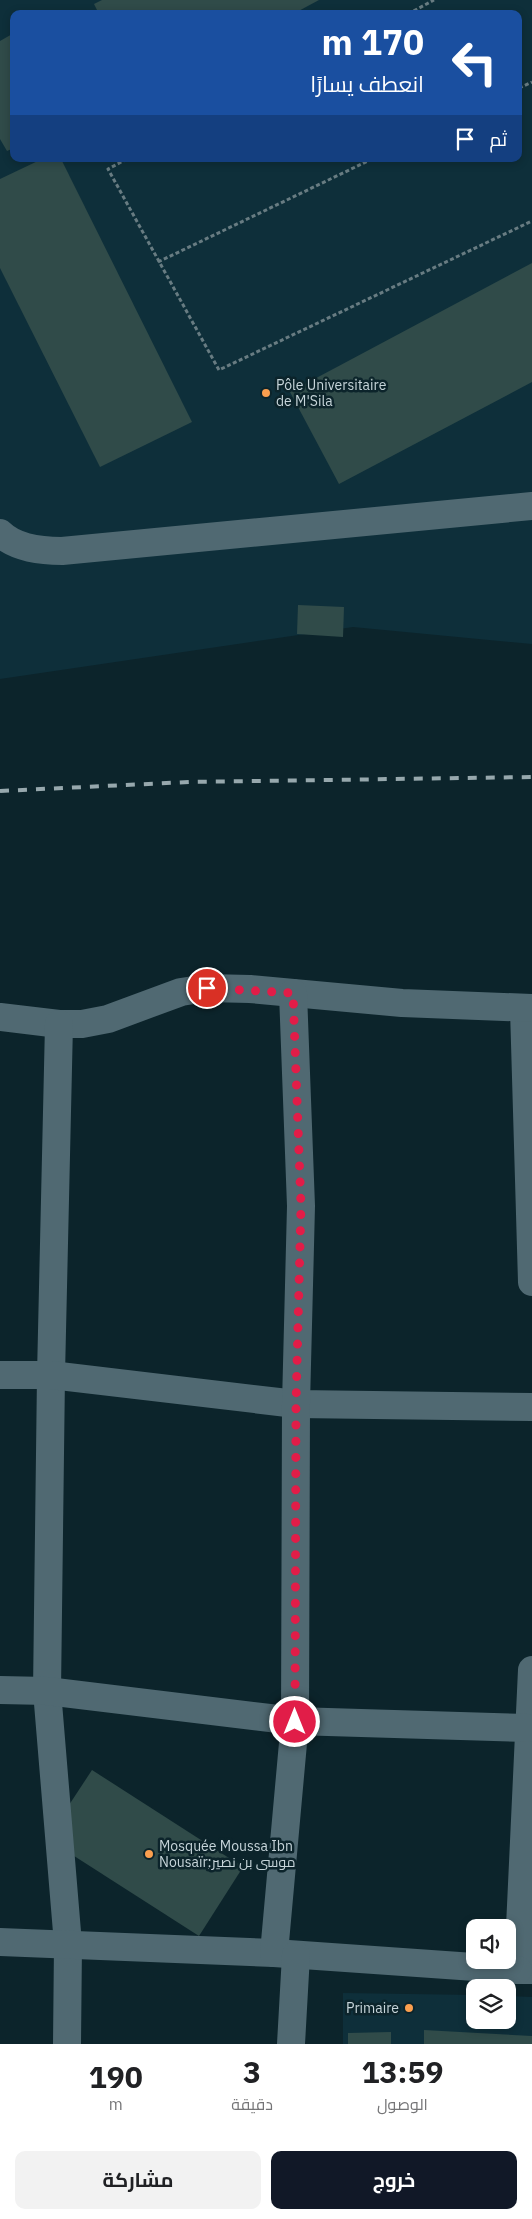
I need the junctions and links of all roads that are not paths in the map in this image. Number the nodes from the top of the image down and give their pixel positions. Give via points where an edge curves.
1 (532, 506) edge
2 (0, 533) edge
3 (293, 993) junction
4 (528, 1008) edge
5 (0, 1017) edge
6 (60, 1024) junction
7 (532, 1282) edge
8 (0, 1375) edge
9 (51, 1376) junction
10 (296, 1404) junction
11 (532, 1407) edge
12 (532, 1670) edge
13 (0, 1690) edge
14 (47, 1691) junction
15 (295, 1722) junction
16 (528, 1728) junction
17 (0, 1942) edge
18 (68, 1944) junction
19 (285, 1954) junction
20 (525, 1970) edge
21 (66, 2044) edge
22 (291, 2044) edge

1 - 2 street via 62,551 41,551 20,545
3 - 4 street via 402,1003
3 - 6 street via 224,988 182,992 108,1019
3 - 10 street via 301,1206
4 - 7 street
5 - 6 street
6 - 9 street
8 - 9 street
9 - 10 street
9 - 14 street
10 - 11 street
10 - 15 street
12 - 16 street
13 - 14 street
14 - 15 street
14 - 18 street
15 - 16 street
15 - 19 street
16 - 20 street
17 - 18 street
18 - 19 street
18 - 21 street
19 - 20 street
19 - 22 street

